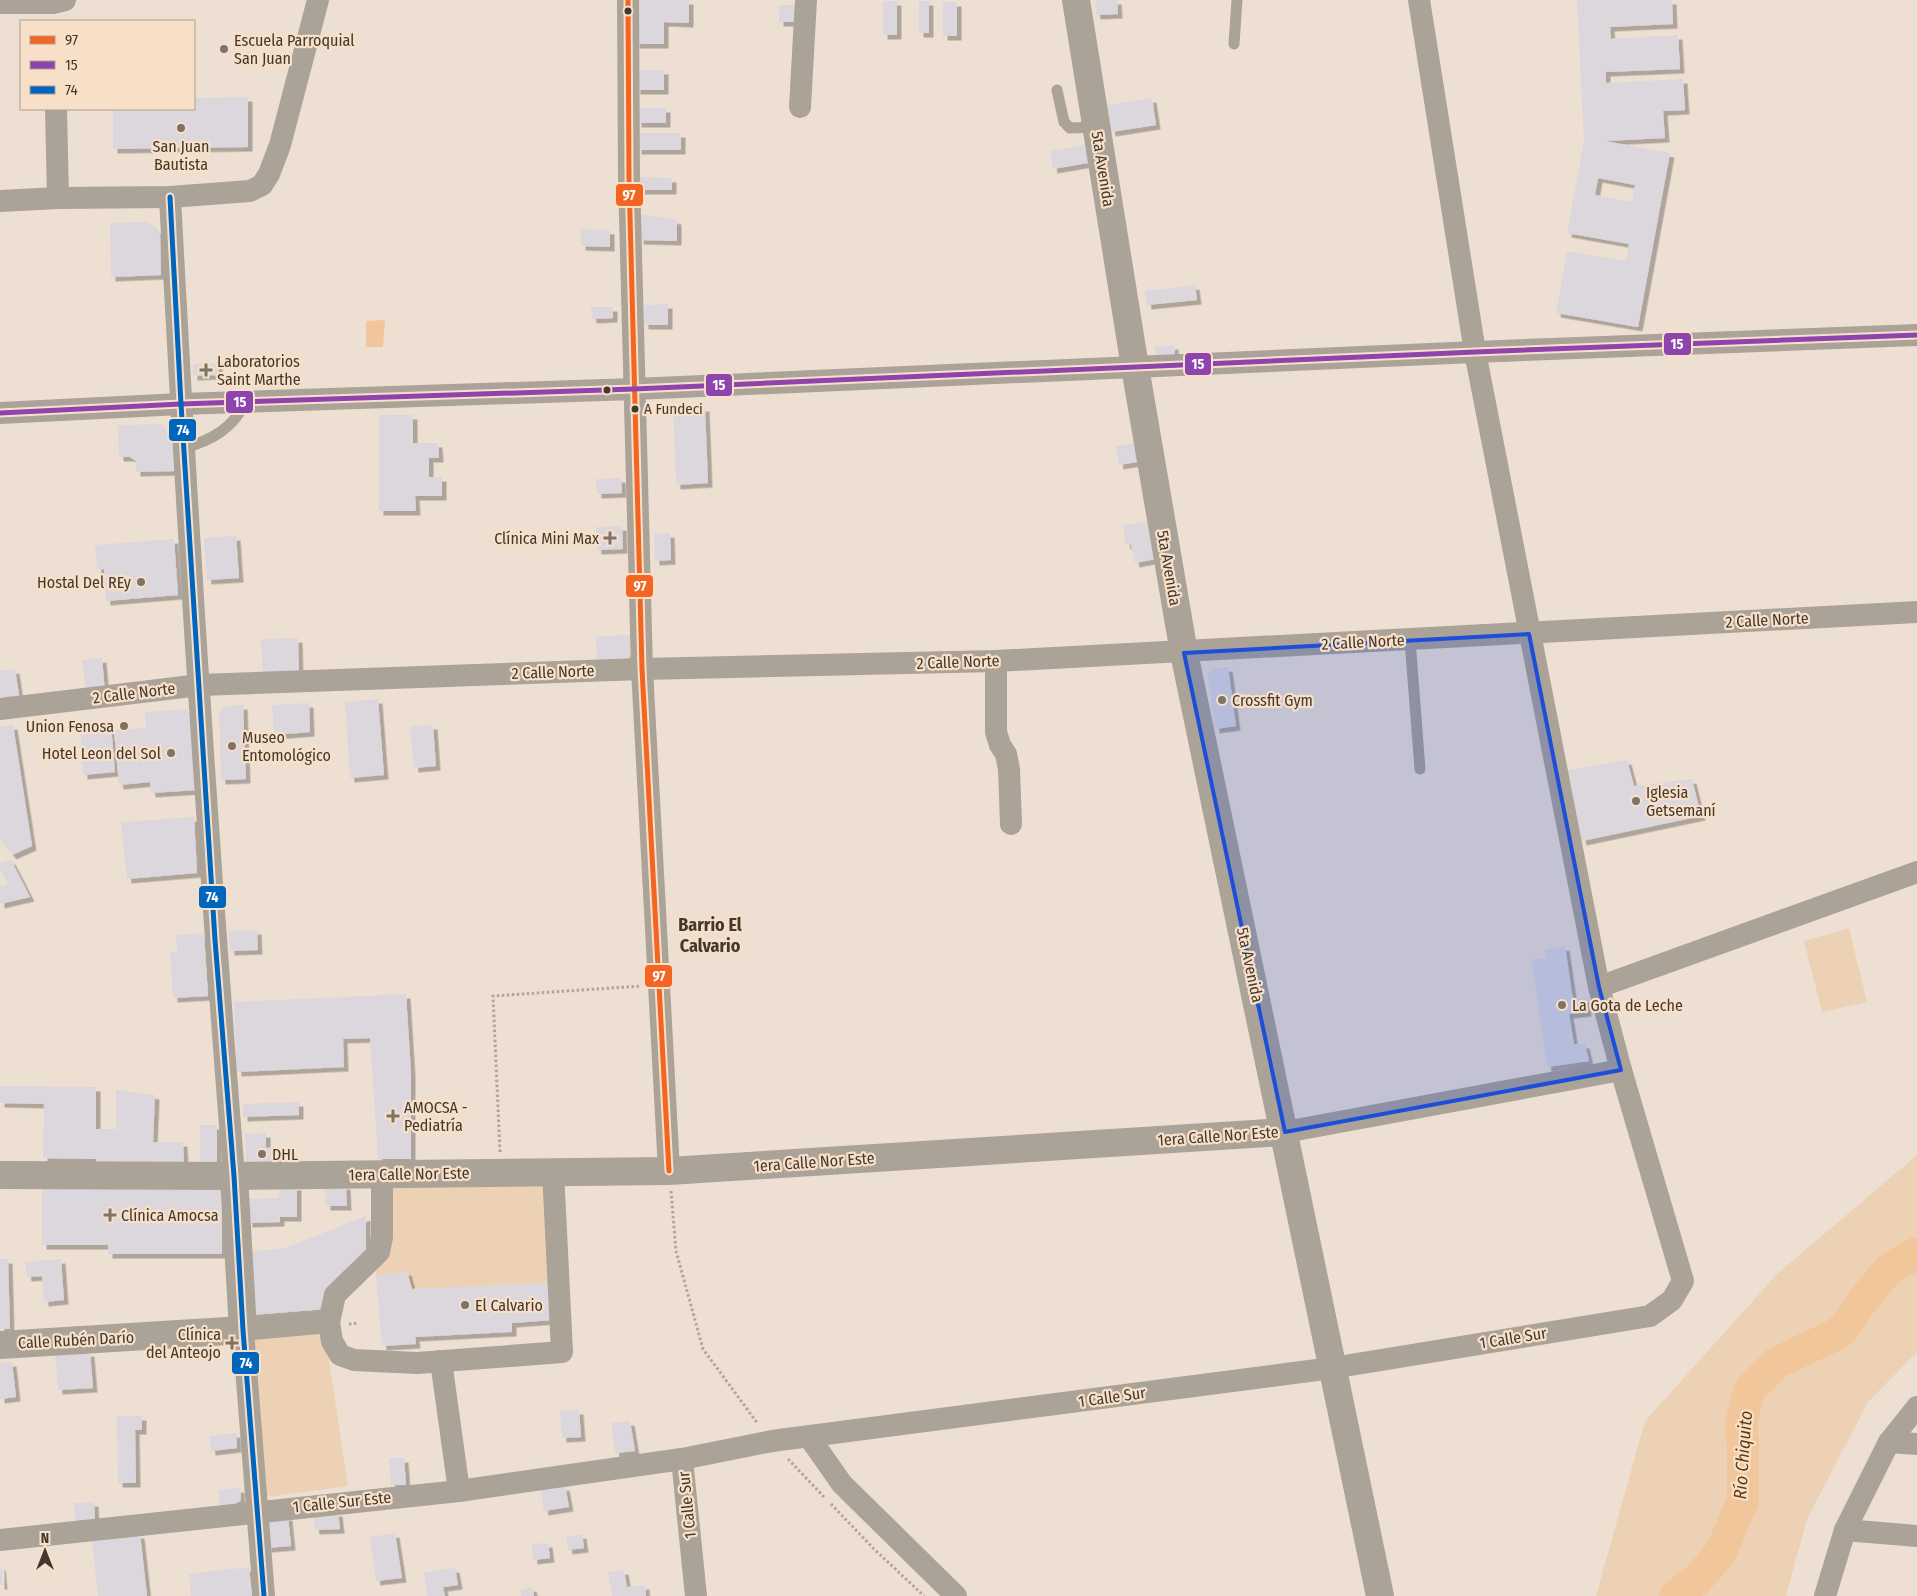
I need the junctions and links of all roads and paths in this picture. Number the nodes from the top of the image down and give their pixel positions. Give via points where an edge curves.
1 (318, 0) edge
2 (628, 0) edge
3 (806, 0) edge
4 (1076, 0) edge
5 (1237, 0) edge
6 (1419, 0) edge
7 (0, 3) edge
8 (57, 8) edge
9 (1234, 44) dead end
10 (1057, 90) dead end
11 (800, 107) dead end
12 (56, 110) edge
13 (1097, 128) junction
14 (170, 197) junction
15 (58, 198) junction
16 (0, 201) edge
17 (1917, 336) edge
18 (1475, 352) junction
19 (1135, 367) junction
20 (634, 389) junction
21 (246, 402) junction
22 (181, 404) junction
23 (0, 413) edge
24 (184, 448) junction
25 (1917, 612) edge
26 (1529, 634) junction
27 (1410, 640) junction
28 (1184, 653) junction
29 (996, 661) junction
30 (642, 669) junction
31 (200, 685) junction
32 (0, 709) edge
33 (1420, 769) dead end
34 (1011, 824) dead end
35 (1917, 872) edge
36 (658, 985) junction
37 (1599, 987) junction
38 (1621, 1070) junction
39 (1285, 1132) junction
40 (553, 1171) junction
41 (669, 1171) junction
42 (501, 1172) junction
43 (382, 1174) junction
44 (0, 1175) edge
45 (234, 1176) junction
46 (329, 1322) junction
47 (243, 1330) junction
48 (0, 1345) edge
49 (441, 1361) junction
50 (1332, 1368) junction
51 (1917, 1407) edge
52 (761, 1428) dead end
53 (809, 1438) junction
54 (1889, 1442) junction
55 (1917, 1444) edge
56 (682, 1459) junction
57 (459, 1491) junction
58 (257, 1511) junction
59 (1845, 1530) junction
60 (1917, 1536) edge
61 (0, 1540) edge
62 (264, 1596) edge
63 (696, 1596) edge
64 (956, 1596) edge
65 (1380, 1596) edge
66 (1825, 1596) edge

1 - 14 street via 280,145 262,185 250,191
2 - 20 street
3 - 11 street
4 - 13 street, 5ta Avenida
5 - 9 lane
6 - 18 street
7 - 8 street
10 - 13 lane via 1064,122 1070,128
12 - 15 street
13 - 19 street, 5ta Avenida
14 - 15 street
14 - 22 street
15 - 16 street
17 - 18 street
18 - 19 street
18 - 26 street
19 - 20 street
19 - 28 street, 5ta Avenida
20 - 21 street
20 - 30 street
21 - 22 street
21 - 24 lane via 242,411 220,434
22 - 23 street
22 - 24 street
24 - 31 street
25 - 26 street, 2 Calle Norte
26 - 27 street, 2 Calle Norte
26 - 37 street
27 - 28 street, 2 Calle Norte
27 - 33 lane
28 - 29 street, 2 Calle Norte
28 - 39 street, 5ta Avenida
29 - 30 street, 2 Calle Norte
29 - 34 street via 996,732 1009,769
30 - 31 street, 2 Calle Norte
30 - 36 street
31 - 32 street, 2 Calle Norte
31 - 45 street via 215,940
35 - 37 street
36 - 41 street
36 - 42 path via 493,996
37 - 38 street
38 - 39 street, 1era Calle Nor Este
38 - 50 street, 1 Calle Sur via 1683,1281 1672,1300 1650,1316
39 - 41 street, 1era Calle Nor Este
39 - 50 street, 5ta Avenida
40 - 41 street, 1era Calle Nor Este
40 - 42 street, 1era Calle Nor Este
40 - 49 street via 562,1352
41 - 52 path via 676,1251 703,1349
42 - 43 street, 1era Calle Nor Este
43 - 45 street, 1era Calle Nor Este
43 - 46 street via 379,1252 335,1295
44 - 45 street, 1era Calle Nor Este
45 - 47 street
46 - 47 street
46 - 49 street via 332,1341 340,1355 354,1360
47 - 48 street, Calle Rubén Darío
47 - 58 street
49 - 57 street
50 - 53 street, 1 Calle Sur
50 - 65 street, 5ta Avenida
51 - 54 street
53 - 56 street, 1 Calle Sur via 772,1441
53 - 64 street via 842,1484
54 - 55 street
54 - 59 street
56 - 57 street, 1 Calle Sur Este
56 - 63 street, 1 Calle Sur
57 - 58 street, 1 Calle Sur Este
58 - 61 street, 1 Calle Sur Este
58 - 62 street
59 - 60 street
59 - 66 street

